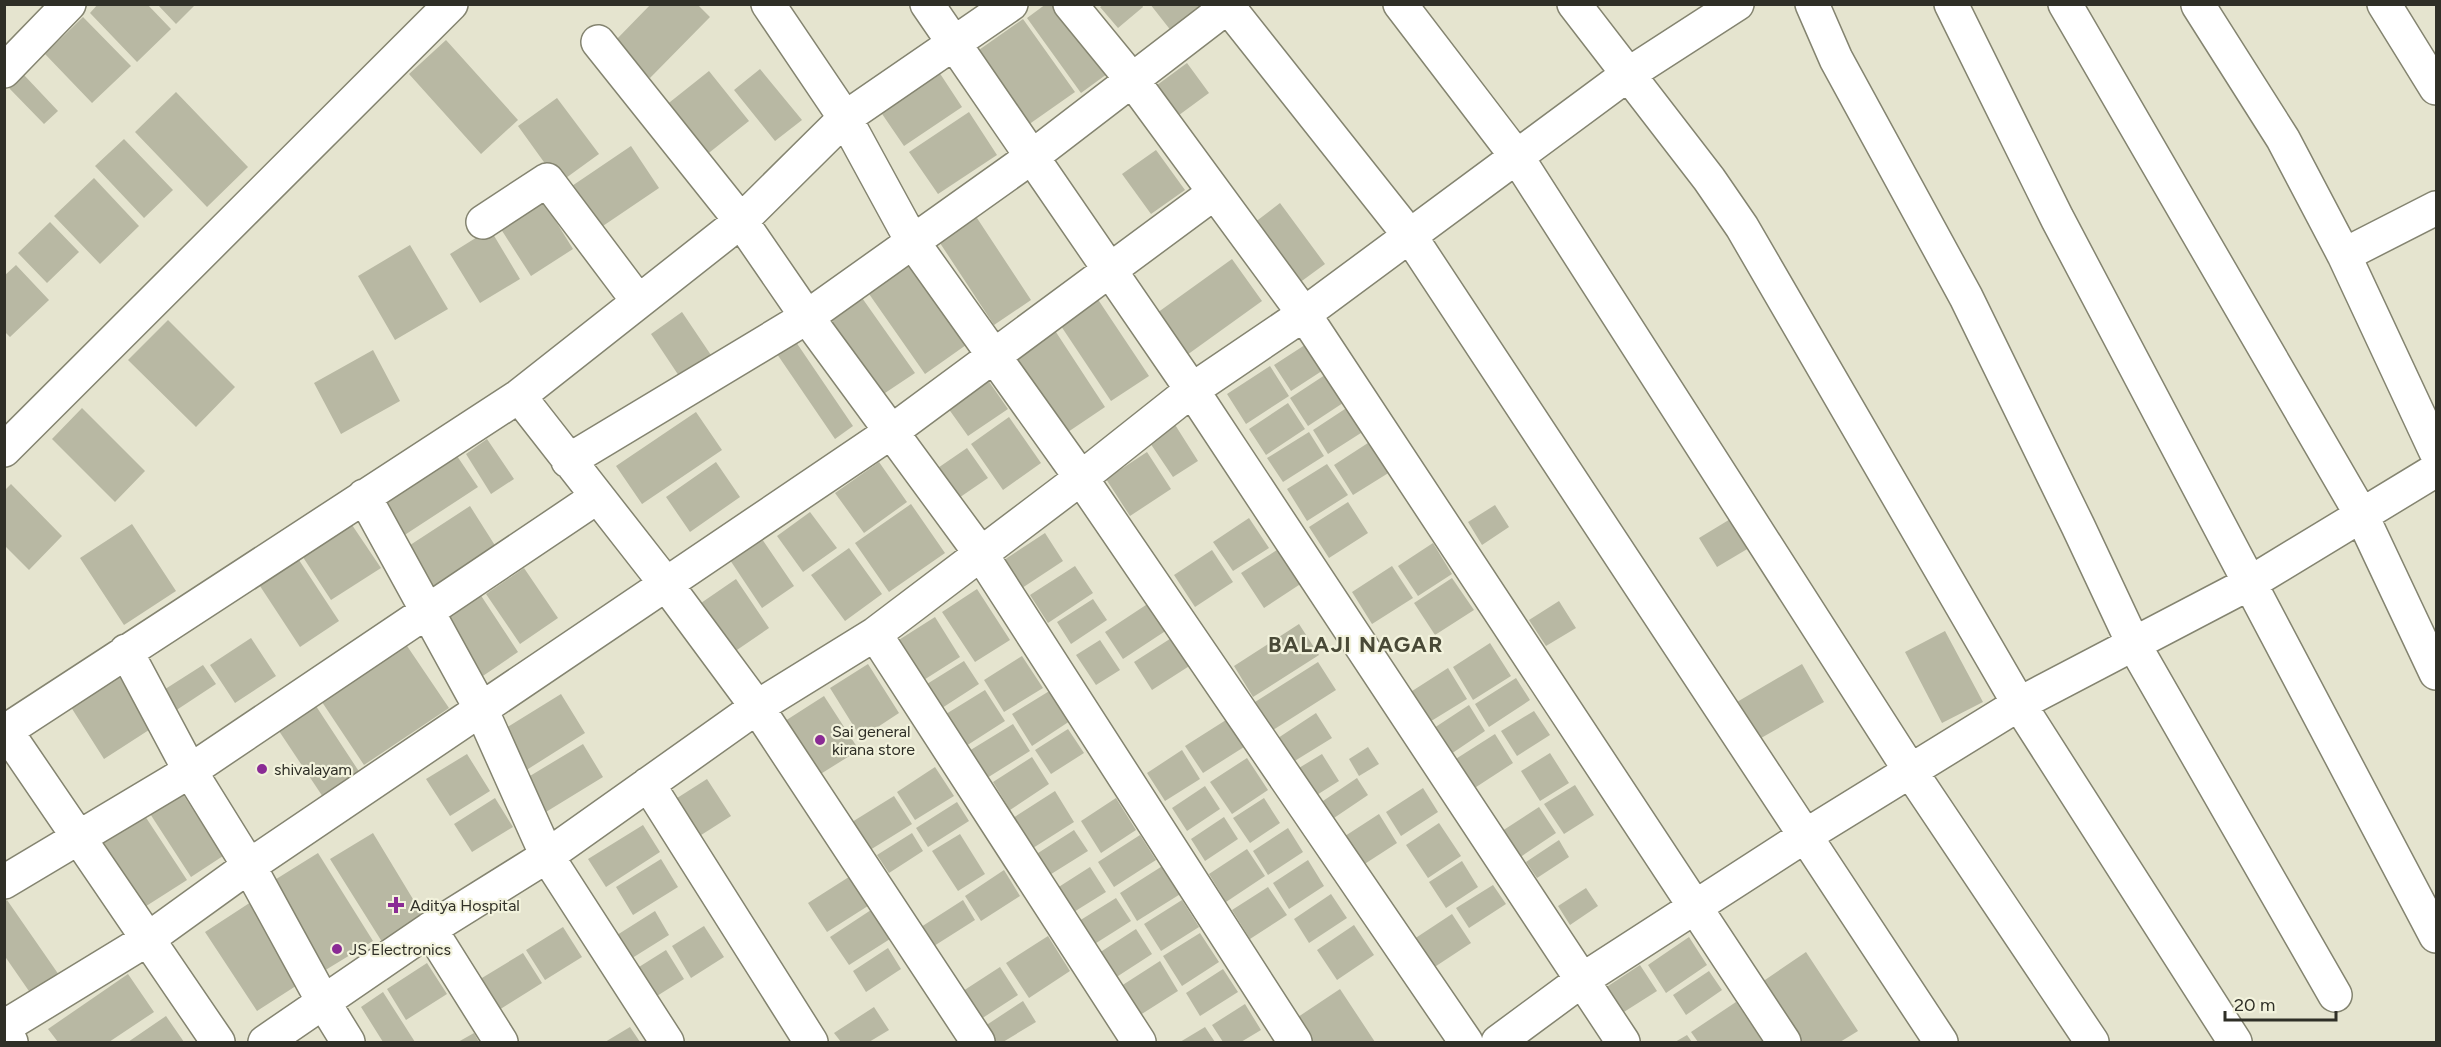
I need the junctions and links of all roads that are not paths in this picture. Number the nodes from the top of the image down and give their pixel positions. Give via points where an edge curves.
1 (69, 4) edge
2 (452, 4) edge
3 (768, 4) edge
4 (927, 4) edge
5 (1011, 4) edge
6 (1070, 4) edge
7 (1401, 4) edge
8 (1574, 4) edge
9 (1737, 4) edge
10 (1812, 4) edge
11 (1951, 4) edge
12 (2065, 4) edge
13 (2384, 4) edge
14 (1228, 5) edge
15 (2198, 5) edge
16 (598, 42) dead end
17 (955, 44) junction
18 (4, 70) edge
19 (1627, 75) junction
20 (1133, 81) junction
21 (2436, 88) edge
22 (845, 118) junction
23 (1033, 156) junction
24 (1517, 157) junction
25 (1214, 193) junction
26 (2436, 208) edge
27 (741, 221) junction
28 (483, 222) dead end
29 (1410, 236) junction
30 (912, 241) junction
31 (2344, 255) junction
32 (1109, 271) junction
33 (638, 301) junction
34 (1304, 314) junction
35 (807, 317) junction
36 (993, 356) junction
37 (1192, 390) junction
38 (519, 396) junction
39 (891, 432) junction
40 (4, 450) edge
41 (2436, 452) edge
42 (568, 461) junction
43 (2436, 470) edge
44 (1081, 478) junction
45 (364, 496) junction
46 (597, 497) junction
47 (2361, 514) junction
48 (981, 554) junction
49 (2250, 583) junction
50 (666, 584) junction
51 (427, 612) junction
52 (875, 634) junction
53 (2133, 643) junction
54 (126, 651) junction
55 (2436, 673) edge
56 (2019, 704) junction
57 (757, 707) junction
58 (481, 709) junction
59 (5, 731) edge
60 (190, 771) junction
61 (1911, 772) junction
62 (648, 784) junction
63 (1805, 836) junction
64 (77, 838) junction
65 (547, 856) junction
66 (249, 866) junction
67 (4, 882) edge
68 (1696, 908) junction
69 (430, 929) junction
70 (2436, 936) edge
71 (148, 939) junction
72 (1582, 980) junction
73 (2335, 995) dead end
74 (324, 1003) junction
75 (4, 1028) edge
76 (11, 1042) edge
77 (218, 1042) edge
78 (265, 1042) edge
79 (348, 1042) edge
80 (501, 1042) edge
81 (667, 1042) edge
82 (811, 1042) edge
83 (978, 1042) edge
84 (1139, 1042) edge
85 (1295, 1042) edge
86 (1466, 1042) edge
87 (1498, 1042) edge
88 (1623, 1042) edge
89 (1784, 1042) edge
90 (1941, 1042) edge
91 (2092, 1042) edge
92 (2235, 1042) edge

1 - 18 street
2 - 40 street
3 - 22 street
4 - 17 street
5 - 17 street
6 - 20 street
7 - 24 street
8 - 19 street
9 - 19 street
10 - 53 street via 1836,59 1966,297
11 - 49 street via 2057,218
12 - 47 street
13 - 21 street
14 - 20 street
14 - 29 street
15 - 31 street via 2283,140
16 - 27 street
17 - 22 street
17 - 23 street
19 - 24 street
19 - 56 street via 1742,227
20 - 23 street
20 - 25 street
22 - 27 street
22 - 30 street
23 - 30 street
23 - 32 street
24 - 29 street
24 - 61 street
25 - 32 street
25 - 34 street
26 - 31 street
27 - 33 street
27 - 35 street
28 - 33 street via 547,180
29 - 34 street
29 - 63 street
30 - 35 street
30 - 36 street
31 - 41 street
32 - 36 street
32 - 37 street
33 - 38 street
34 - 37 street
34 - 68 street
35 - 39 street
35 - 42 street
36 - 39 street
36 - 44 street
37 - 44 street
37 - 72 street
38 - 42 street
38 - 45 street
39 - 48 street
39 - 50 street
42 - 46 street
43 - 47 street
44 - 48 street
44 - 86 street
45 - 51 street
45 - 54 street
46 - 50 street
46 - 51 street
47 - 49 street
47 - 55 street
48 - 52 street
48 - 85 street
49 - 53 street
49 - 70 street
50 - 57 street
50 - 58 street
51 - 58 street
51 - 60 street
52 - 57 street
52 - 84 street
53 - 56 street
53 - 73 street
54 - 59 street
54 - 60 street
56 - 61 street
56 - 92 street
57 - 62 street
57 - 83 street
58 - 65 street
58 - 66 street
59 - 64 street
60 - 64 street
60 - 66 street
61 - 63 street
61 - 91 street
62 - 65 street
62 - 82 street
63 - 68 street
63 - 90 street
64 - 67 street
64 - 71 street
65 - 69 street
65 - 81 street
66 - 71 street
66 - 74 street
68 - 72 street
68 - 89 street
69 - 74 street
69 - 80 street
71 - 75 street
71 - 77 street
72 - 87 street
72 - 88 street
74 - 78 street
74 - 79 street
75 - 76 street

